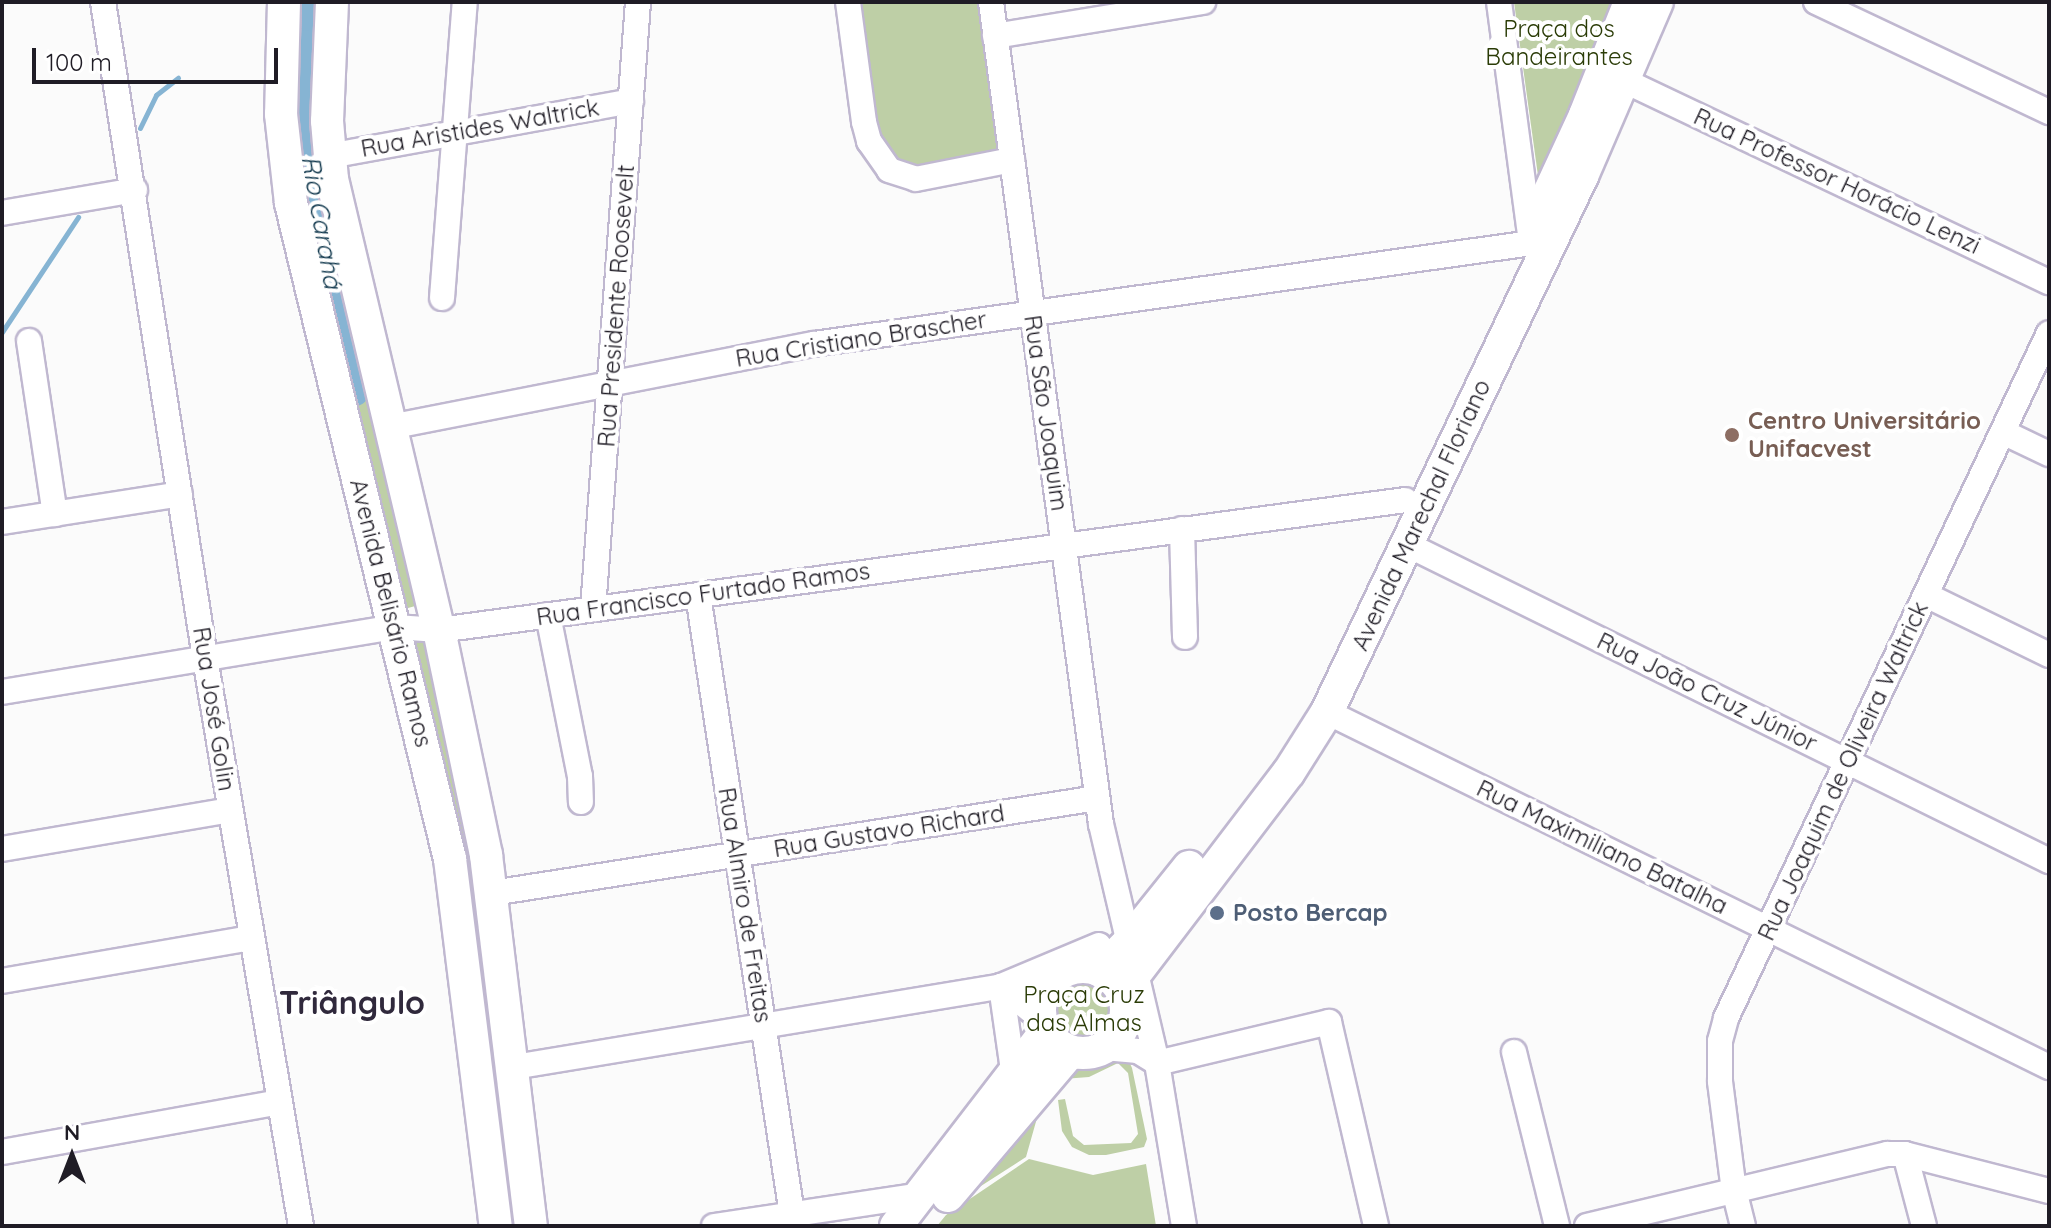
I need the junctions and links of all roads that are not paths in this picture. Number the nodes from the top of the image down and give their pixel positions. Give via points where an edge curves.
1 (103, 2) edge
2 (284, 2) edge
3 (332, 2) edge
4 (465, 2) edge
5 (638, 2) edge
6 (848, 2) edge
7 (991, 2) edge
8 (1203, 2) edge
9 (1499, 2) edge
10 (1630, 2) edge
11 (1657, 2) edge
12 (1816, 2) edge
13 (995, 36) junction
14 (1625, 81) junction
15 (631, 101) junction
16 (2049, 112) edge
17 (455, 133) junction
18 (329, 156) junction
19 (1012, 160) junction
20 (135, 190) junction
21 (2, 213) edge
22 (1527, 239) junction
23 (2049, 282) edge
24 (442, 298) dead end
25 (1032, 313) junction
26 (2049, 333) edge
27 (29, 341) dead end
28 (610, 382) junction
29 (390, 427) junction
30 (2003, 432) junction
31 (2049, 454) edge
32 (180, 494) junction
33 (1405, 500) junction
34 (55, 514) junction
35 (2, 522) edge
36 (1182, 529) junction
37 (1063, 545) junction
38 (1408, 545) junction
39 (698, 595) junction
40 (1926, 595) junction
41 (593, 609) junction
42 (548, 615) junction
43 (395, 627) junction
44 (439, 630) junction
45 (1185, 637) dead end
46 (2049, 655) edge
47 (205, 658) junction
48 (2, 692) edge
49 (1327, 712) junction
50 (1848, 762) junction
51 (1097, 798) junction
52 (581, 802) dead end
53 (230, 810) junction
54 (2, 849) edge
55 (737, 855) junction
56 (2049, 861) edge
57 (492, 893) junction
58 (1770, 930) junction
59 (251, 938) junction
60 (1114, 974) junction
61 (2, 981) edge
62 (1001, 986) junction
63 (1043, 1025) junction
64 (763, 1026) junction
65 (1104, 1048) junction
66 (1070, 1052) junction
67 (1514, 1052) dead end
68 (1157, 1063) junction
69 (514, 1067) junction
70 (2049, 1067) edge
71 (1014, 1077) junction
72 (279, 1102) junction
73 (2, 1152) edge
74 (1905, 1154) junction
75 (1734, 1191) junction
76 (2049, 1191) edge
77 (922, 1210) edge
78 (792, 1214) junction
79 (301, 1226) edge
80 (496, 1226) edge
81 (531, 1226) edge
82 (714, 1226) edge
83 (896, 1226) edge
84 (1184, 1226) edge
85 (1376, 1226) edge
86 (1557, 1226) edge
87 (1587, 1226) edge
88 (1743, 1226) edge
89 (1924, 1226) edge

1 - 20 street, Rua José Golin
2 - 43 main road, Avenida Belisário Ramos via 281,114 291,203
3 - 18 main road, Avenida Belisário Ramos
4 - 17 street
5 - 15 street, Rua Presidente Roosevelt
6 - 19 street via 864,122 869,141 889,170 932,178
7 - 13 street, Rua São Joaquim
8 - 13 street
9 - 22 street
10 - 22 main road, Avenida Marechal Floriano
11 - 14 main road, Avenida Marechal Floriano
12 - 16 street
13 - 19 street, Rua São Joaquim
14 - 23 street, Rua Professor Horácio Lenzi
14 - 38 main road, Avenida Marechal Floriano
15 - 17 street, Rua Aristides Waltrick
15 - 28 street, Rua Presidente Roosevelt
17 - 18 street, Rua Aristides Waltrick
17 - 24 street
18 - 29 main road, Avenida Belisário Ramos via 337,215
19 - 25 street, Rua São Joaquim
20 - 21 street
20 - 32 street, Rua José Golin
22 - 25 street, Rua Cristiano Brascher
22 - 33 main road, Avenida Marechal Floriano
25 - 28 street, Rua Cristiano Brascher via 814,344
25 - 37 street, Rua São Joaquim
26 - 30 street, Rua Joaquim de Oliveira Waltrick
27 - 34 street
28 - 29 street, Rua Cristiano Brascher
28 - 41 street, Rua Presidente Roosevelt
29 - 44 main road, Avenida Belisário Ramos
30 - 31 street
30 - 40 street, Rua Joaquim de Oliveira Waltrick
32 - 34 street
32 - 47 street, Rua José Golin
33 - 36 street, Rua Francisco Furtado Ramos
33 - 60 main road, Avenida Marechal Floriano via 1300,718
34 - 35 street
36 - 37 street, Rua Francisco Furtado Ramos
36 - 45 street
37 - 39 street, Rua Francisco Furtado Ramos
37 - 51 street, Rua São Joaquim
38 - 49 main road, Avenida Marechal Floriano
38 - 50 street, Rua João Cruz Júnior
39 - 41 street, Rua Francisco Furtado Ramos
39 - 55 street, Rua Almiro de Freitas
40 - 46 street
40 - 50 street, Rua Joaquim de Oliveira Waltrick
41 - 42 street, Rua Francisco Furtado Ramos
42 - 44 street, Rua Francisco Furtado Ramos
42 - 52 street
43 - 44 street, Rua Francisco Furtado Ramos
43 - 47 street, Rua Francisco Furtado Ramos
43 - 80 main road, Avenida Belisário Ramos via 450,859
44 - 57 main road, Avenida Belisário Ramos
47 - 48 street, Rua Francisco Furtado Ramos
47 - 53 street, Rua José Golin
49 - 58 street, Rua Maximiliano Batalha
49 - 60 main road, Avenida Marechal Floriano via 1289,772
50 - 56 street, Rua João Cruz Júnior
50 - 58 street, Rua Joaquim de Oliveira Waltrick
51 - 55 street, Rua Gustavo Richard
51 - 60 street, Rua São Joaquim
53 - 54 street
53 - 59 street, Rua José Golin
55 - 57 street, Rua Gustavo Richard
55 - 64 street, Rua Almiro de Freitas
57 - 69 main road, Avenida Belisário Ramos
58 - 70 street, Rua Maximiliano Batalha
58 - 75 street, Rua Joaquim de Oliveira Waltrick via 1738,990 1720,1041 1722,1112
59 - 61 street
59 - 72 street, Rua José Golin
60 - 62 street via 1049,966
60 - 63 main road via 1054,979 1045,990
60 - 65 main road via 1124,1026
60 - 68 street, Rua São Joaquim
62 - 63 street
62 - 64 street
62 - 71 street
63 - 66 main road via 1056,1044
63 - 71 main road
64 - 69 street
64 - 78 street, Rua Almiro de Freitas
65 - 66 main road
65 - 68 street via 1138,1051
66 - 77 main road
67 - 86 street
68 - 84 street, Rua São Joaquim
68 - 85 street via 1329,1022
69 - 81 main road, Avenida Belisário Ramos
71 - 77 main road
72 - 73 street
72 - 79 street, Rua José Golin
74 - 75 street
74 - 76 street
74 - 89 street
75 - 87 street
75 - 88 street, Rua Joaquim de Oliveira Waltrick
77 - 78 street
77 - 83 main road
78 - 82 street

